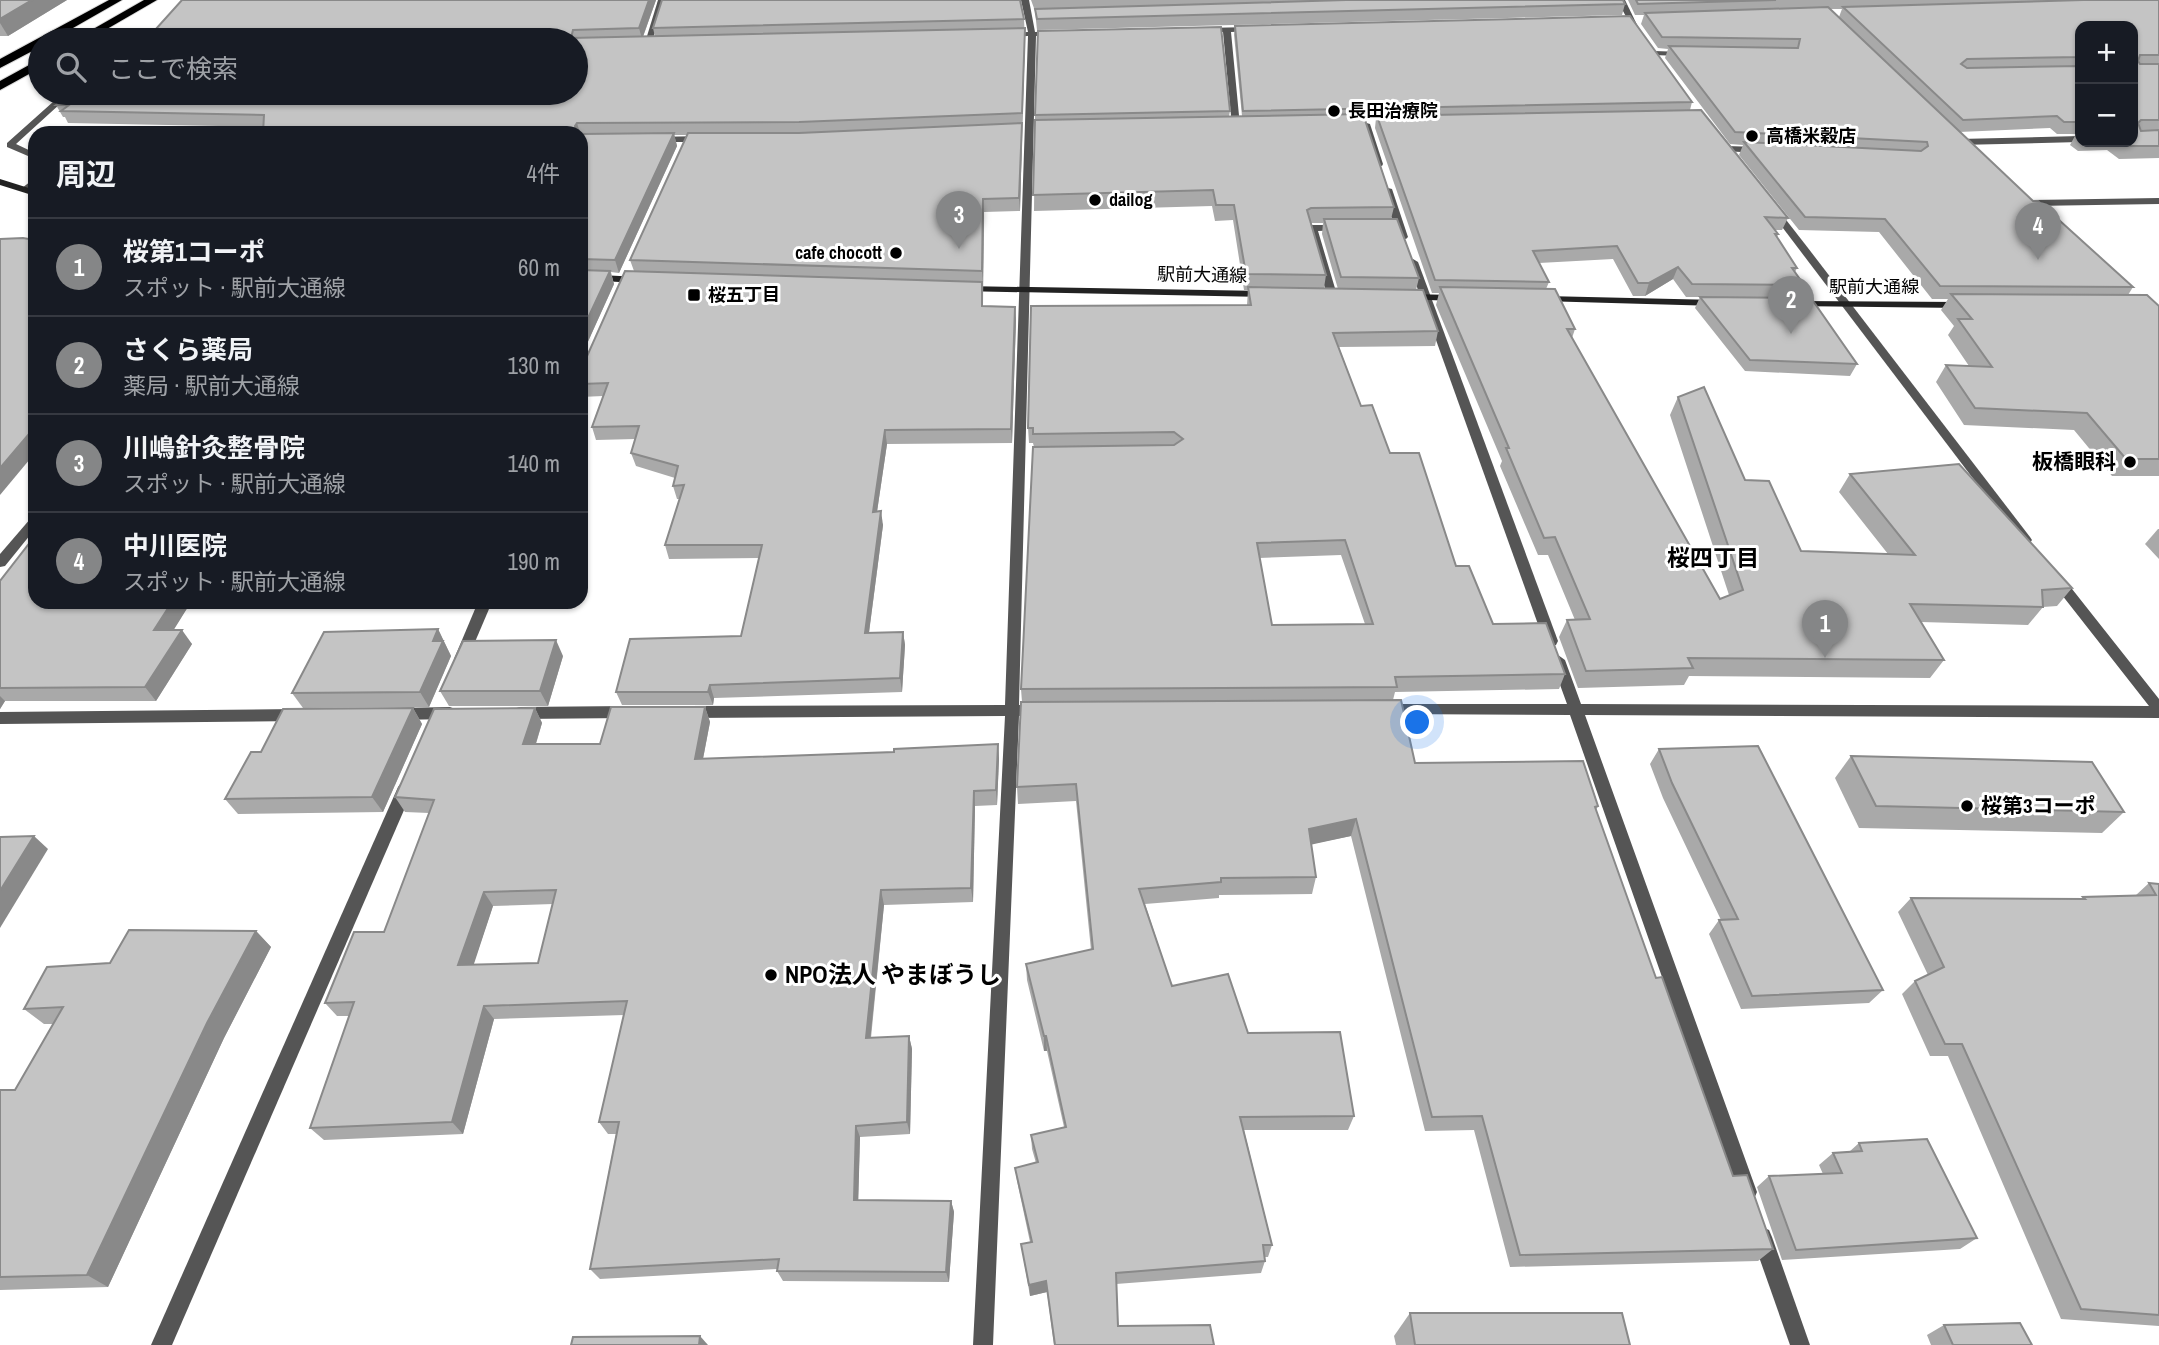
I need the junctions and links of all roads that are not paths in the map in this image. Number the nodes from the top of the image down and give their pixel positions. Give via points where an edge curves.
1 (117, 0) edge
2 (152, 0) edge
3 (662, 0) edge
4 (1025, 0) edge
5 (1621, 0) edge
6 (1043, 15) edge
7 (1030, 16) junction
8 (1625, 20) junction
9 (1644, 20) edge
10 (66, 28) edge
11 (102, 28) edge
12 (1268, 29) edge
13 (1199, 30) edge
14 (1227, 30) junction
15 (1073, 33) edge
16 (1032, 34) junction
17 (991, 35) edge
18 (635, 44) edge
19 (647, 44) junction
20 (660, 44) edge
21 (1648, 45) junction
22 (28, 49) edge
23 (1695, 54) edge
24 (0, 64) edge
25 (1663, 66) edge
26 (28, 70) edge
27 (0, 86) edge
28 (55, 105) edge
29 (1353, 124) edge
30 (1366, 124) junction
31 (1379, 124) edge
32 (31, 126) edge
33 (1222, 126) edge
34 (1236, 126) junction
35 (1249, 126) edge
36 (28, 129) edge
37 (1029, 130) junction
38 (1043, 130) edge
39 (1016, 131) edge
40 (1950, 133) edge
41 (687, 139) junction
42 (712, 139) edge
43 (1718, 139) edge
44 (2075, 139) edge
45 (647, 140) edge
46 (1959, 142) junction
47 (1726, 149) junction
48 (1969, 150) edge
49 (682, 151) edge
50 (1766, 151) edge
51 (28, 153) edge
52 (1735, 160) edge
53 (0, 183) edge
54 (28, 190) edge
55 (2018, 195) edge
56 (1763, 196) edge
57 (2159, 201) edge
58 (2028, 203) junction
59 (2038, 213) edge
60 (1349, 228) edge
61 (1387, 228) edge
62 (1400, 228) junction
63 (588, 277) edge
64 (650, 281) edge
65 (954, 289) edge
66 (1023, 290) junction
67 (1279, 294) edge
68 (1319, 295) edge
69 (1332, 295) junction
70 (1346, 295) edge
71 (1399, 297) edge
72 (1426, 297) junction
73 (1467, 298) edge
74 (1536, 299) edge
75 (1729, 303) edge
76 (1784, 304) edge
77 (1850, 305) junction
78 (1975, 305) edge
79 (28, 529) edge
80 (0, 563) edge
81 (482, 609) edge
82 (454, 676) edge
83 (1576, 708) junction
84 (1376, 709) edge
85 (1012, 710) junction
86 (1054, 710) edge
87 (2159, 711) edge
88 (647, 712) edge
89 (674, 712) edge
90 (466, 713) edge
91 (508, 713) edge
92 (384, 714) edge
93 (317, 715) edge
94 (0, 718) edge
95 (410, 776) edge
96 (161, 1345) edge
97 (983, 1345) edge
98 (1800, 1345) edge

1 - 10 highway
2 - 11 highway
3 - 19 street
4 - 7 street
5 - 8 street
6 - 7 street
7 - 16 street
8 - 9 street
8 - 21 street
12 - 14 street
13 - 14 street
14 - 34 street
15 - 16 street
16 - 17 street
16 - 37 street
18 - 19 street
19 - 20 street
21 - 23 street
21 - 25 street
22 - 24 highway
26 - 27 highway
28 - 32 street
29 - 30 street
30 - 31 street
30 - 62 street
33 - 34 street
34 - 35 street
36 - 51 street via 10,145
37 - 38 street
37 - 39 street
37 - 66 street
40 - 46 street
41 - 42 street
41 - 45 street
41 - 49 street
43 - 47 street
44 - 46 street
46 - 48 street
47 - 50 street
47 - 52 street
53 - 54 street
55 - 58 street
56 - 77 street
57 - 58 street
58 - 59 street
60 - 69 street via 1312,228
61 - 62 street
62 - 72 street
63 - 64 street
65 - 66 street, 駅前大通線
66 - 67 street, 駅前大通線
66 - 85 street via 1025,455
68 - 69 street
69 - 70 street
71 - 72 street
72 - 73 street
72 - 83 street
74 - 75 street
76 - 77 street, 駅前大通線
77 - 78 street, 駅前大通線
77 - 87 street via 1945,437
79 - 80 street
81 - 82 street
83 - 84 street
83 - 87 street
83 - 98 street
85 - 86 street
85 - 89 street
85 - 97 street
88 - 91 street
90 - 92 street
93 - 94 street
95 - 96 street

